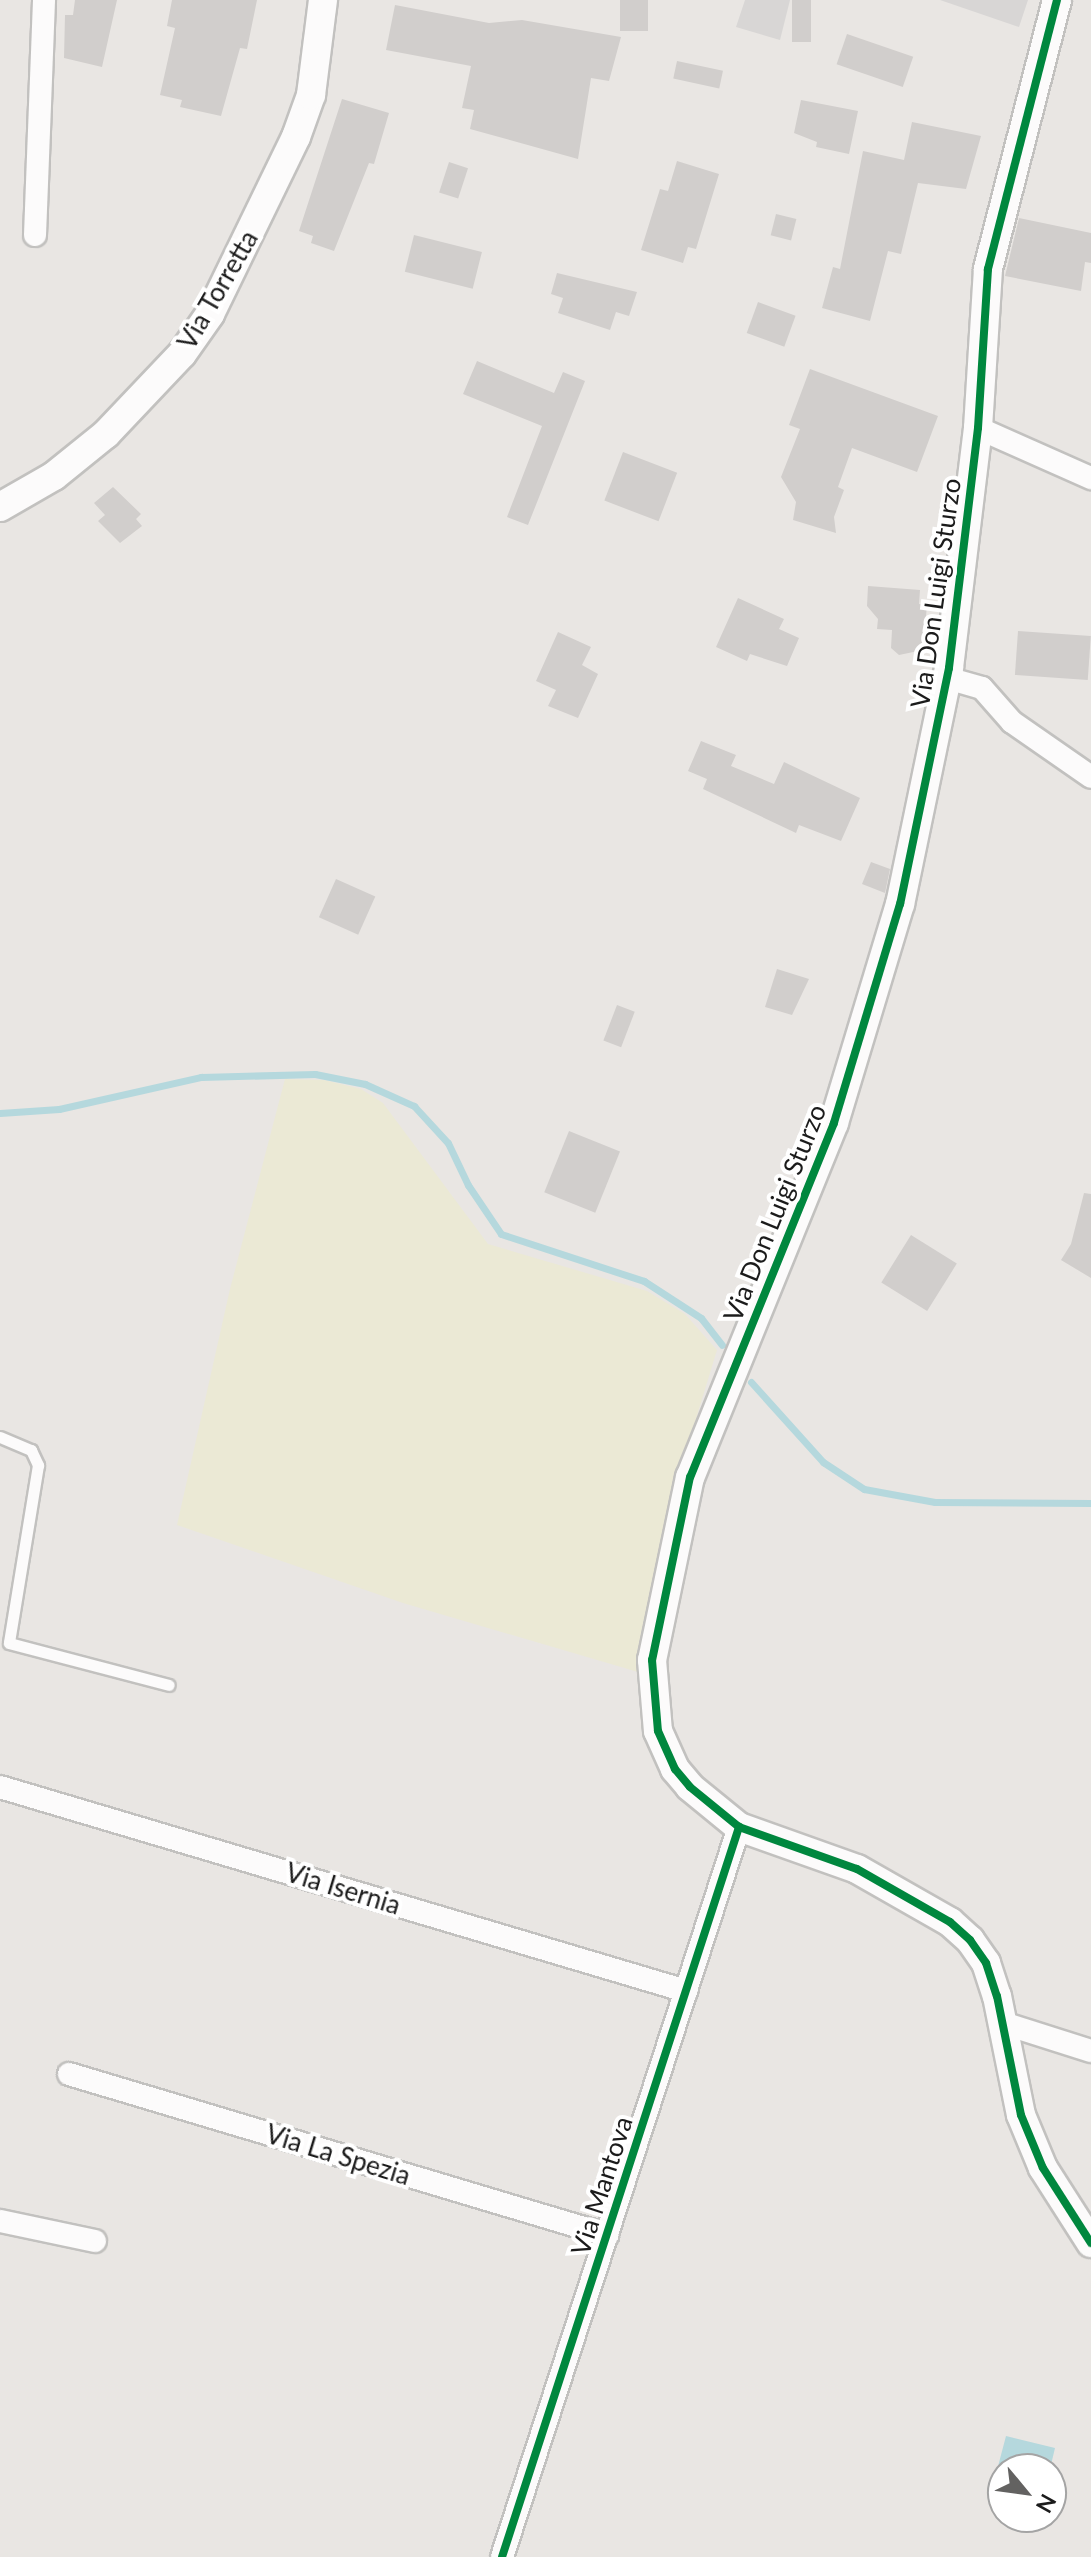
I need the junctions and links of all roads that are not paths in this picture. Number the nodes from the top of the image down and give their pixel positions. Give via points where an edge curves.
1 (44, 0) edge
2 (323, 0) edge
3 (1057, 0) edge
4 (35, 235) dead end
5 (978, 428) junction
6 (1091, 478) edge
7 (0, 507) edge
8 (947, 678) junction
9 (1091, 777) edge
10 (0, 1437) edge
11 (169, 1685) dead end
12 (0, 1787) edge
13 (739, 1827) junction
14 (686, 1991) junction
15 (1003, 2023) junction
16 (1091, 2051) edge
17 (69, 2074) dead end
18 (0, 2221) edge
19 (607, 2235) junction
20 (95, 2241) dead end
21 (1091, 2243) edge
22 (502, 2557) edge

1 - 4 street
2 - 7 street, Via Torretta via 311,95 296,137 210,314 182,354 106,434 54,476
3 - 5 street, Via Don Luigi Sturzo via 988,269
5 - 6 street
5 - 8 street, Via Don Luigi Sturzo
8 - 9 street via 982,688 1012,722
8 - 13 street, Via Don Luigi Sturzo via 927,788 879,975 834,1123 690,1477 652,1660 658,1731 675,1769
10 - 11 lane via 31,1450 38,1465 9,1643
12 - 14 street, Via Isernia
13 - 14 street, Via Mantova
13 - 15 street, Via Don Luigi Sturzo via 857,1869 950,1922 986,1963
14 - 19 street, Via Mantova
15 - 16 street
15 - 21 street, Via Don Luigi Sturzo via 1021,2115 1043,2168
17 - 19 street, Via La Spezia
18 - 20 street
19 - 22 street, Via Mantova

